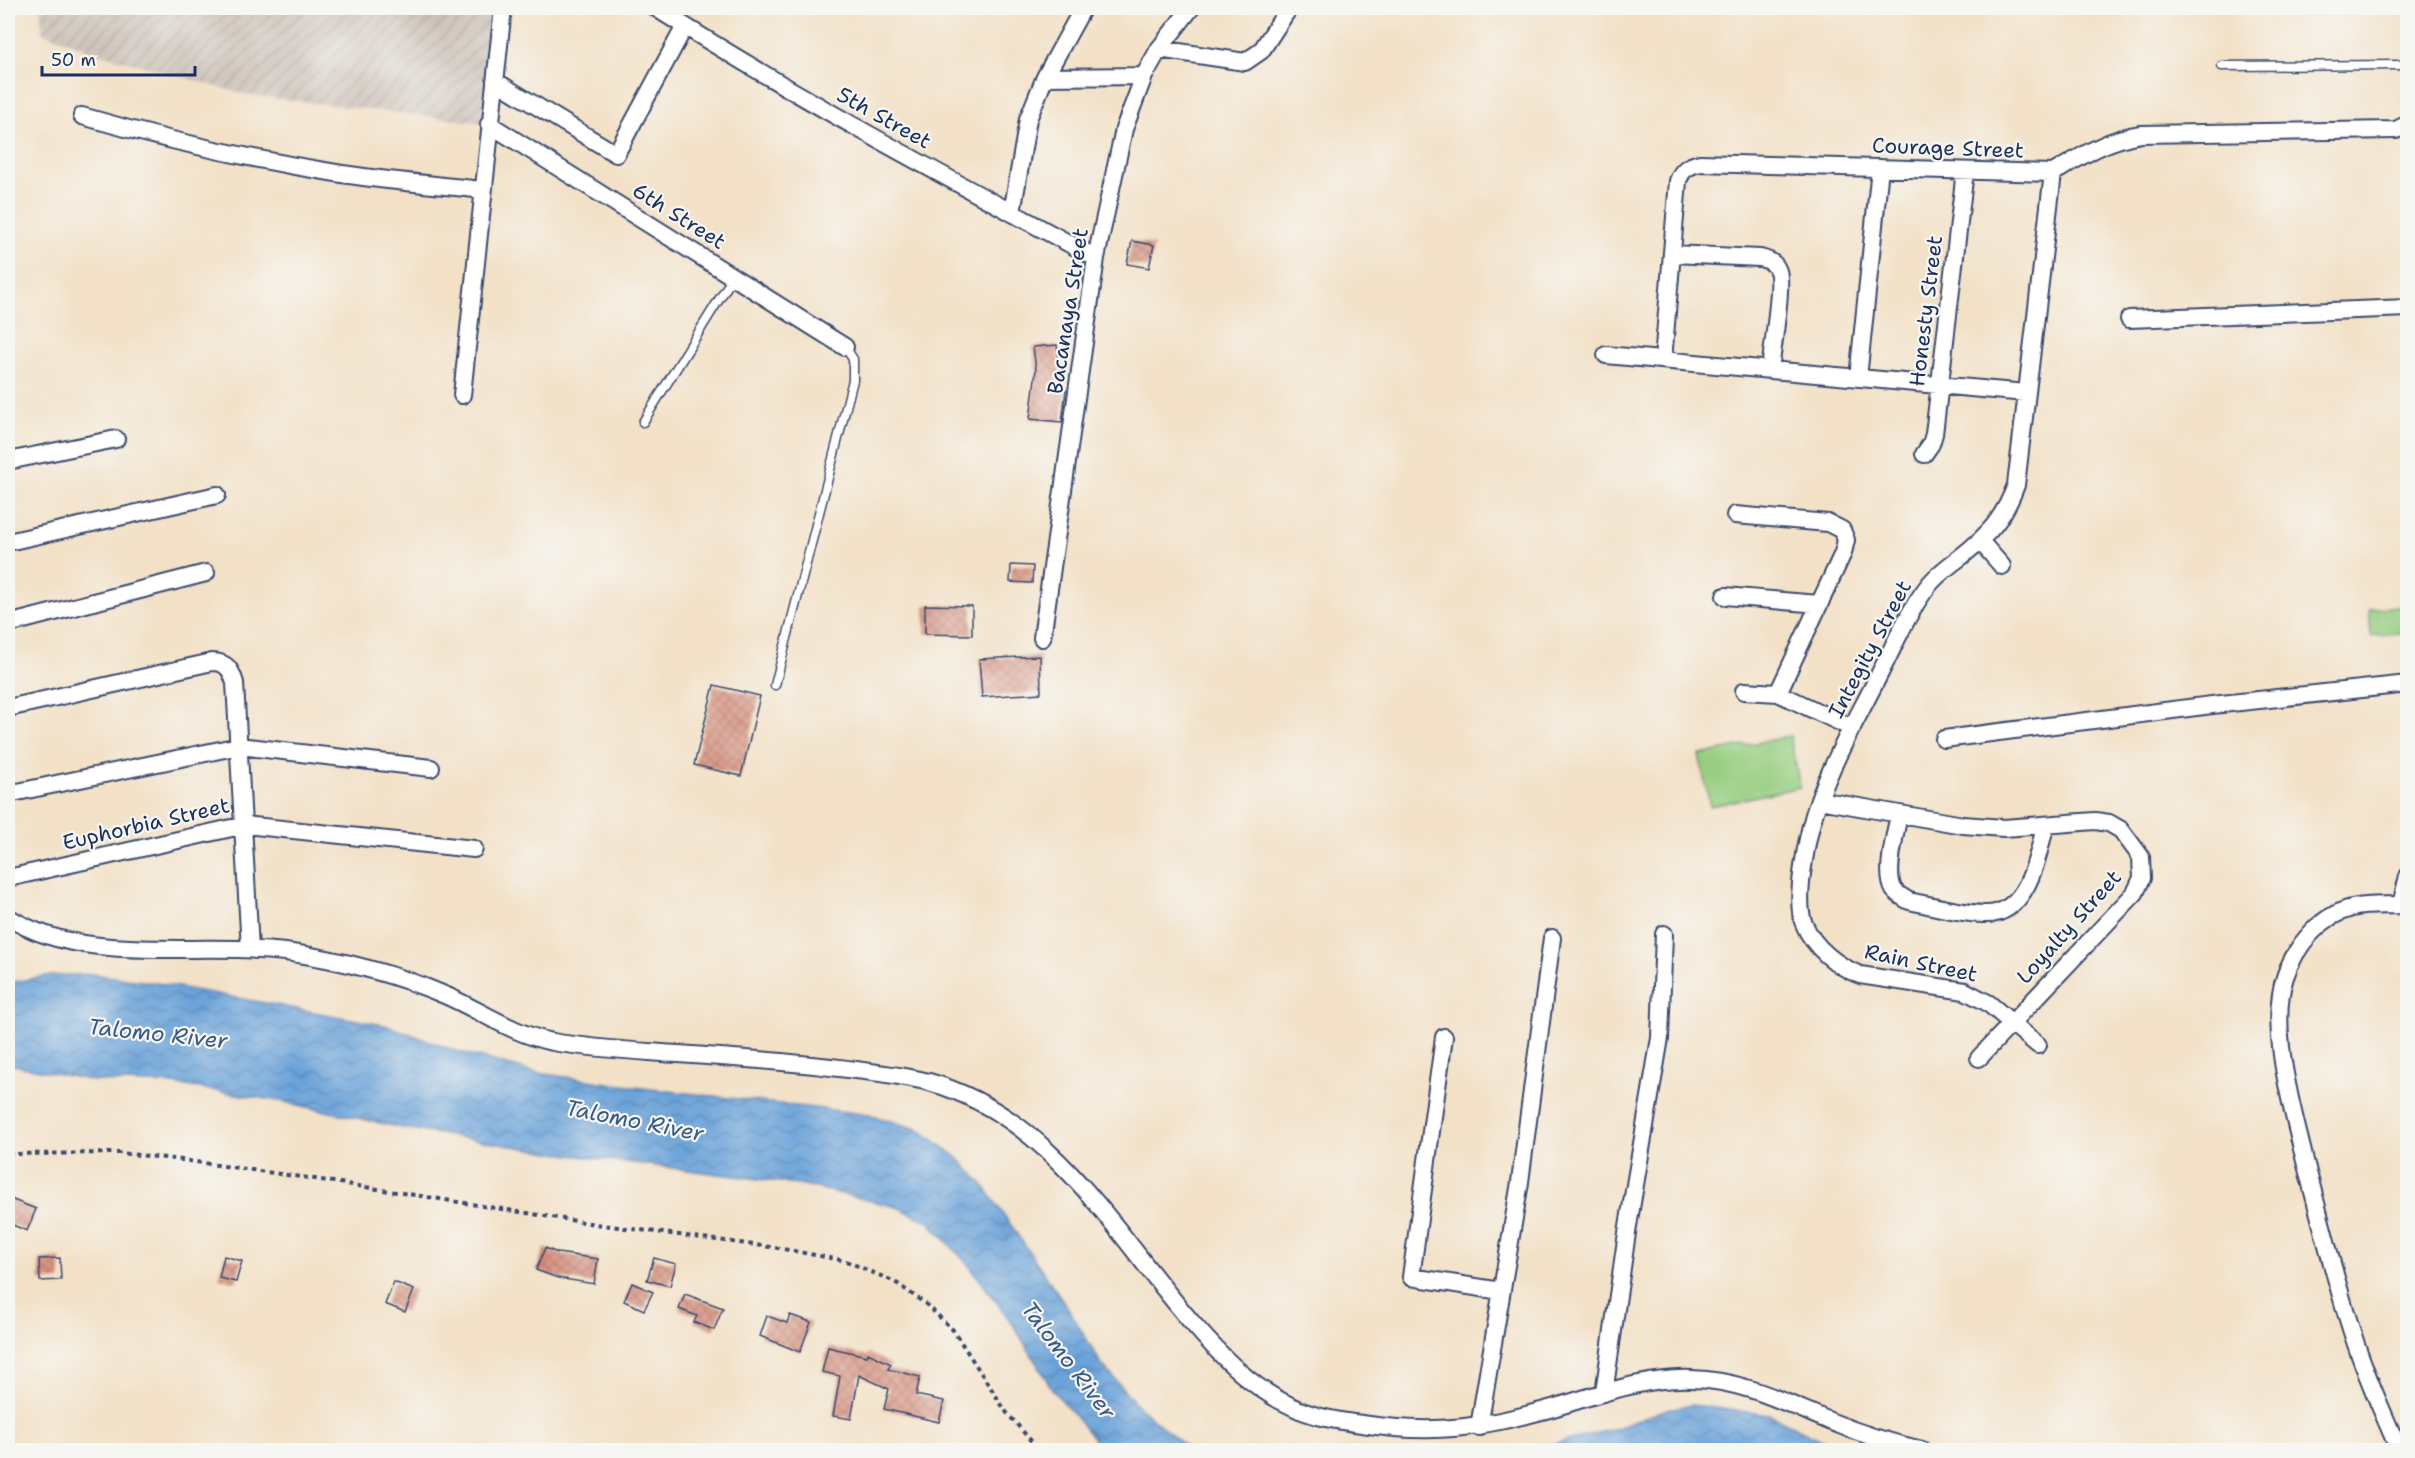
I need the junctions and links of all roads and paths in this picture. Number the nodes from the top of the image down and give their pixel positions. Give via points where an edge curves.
1 (503, 8) edge
2 (656, 8) edge
3 (1083, 8) edge
4 (1191, 8) edge
5 (1289, 8) edge
6 (685, 26) junction
7 (1159, 49) junction
8 (2408, 65) edge
9 (2223, 66) dead end
10 (1144, 76) junction
11 (1045, 77) junction
12 (495, 81) junction
13 (82, 116) dead end
14 (489, 124) junction
15 (2404, 130) edge
16 (1881, 168) junction
17 (1965, 171) junction
18 (2053, 173) junction
19 (483, 190) junction
20 (1012, 213) junction
21 (1672, 254) junction
22 (1096, 258) junction
23 (733, 277) junction
24 (2408, 308) edge
25 (2129, 319) dead end
26 (845, 347) joint
27 (1606, 355) dead end
28 (1663, 360) junction
29 (1770, 370) junction
30 (1858, 378) junction
31 (1940, 385) junction
32 (2026, 393) junction
33 (462, 395) dead end
34 (643, 422) dead end
35 (116, 439) dead end
36 (1924, 454) dead end
37 (8, 461) edge
38 (217, 495) dead end
39 (1735, 515) dead end
40 (1980, 541) junction
41 (8, 542) edge
42 (2002, 566) dead end
43 (206, 573) dead end
44 (1725, 596) dead end
45 (1819, 604) junction
46 (8, 624) edge
47 (1042, 638) dead end
48 (775, 684) dead end
49 (2408, 684) edge
50 (1744, 691) dead end
51 (1778, 693) junction
52 (8, 708) edge
53 (1852, 728) junction
54 (1944, 739) dead end
55 (239, 746) junction
56 (431, 768) dead end
57 (8, 794) edge
58 (1819, 800) junction
59 (1899, 814) junction
60 (245, 825) junction
61 (2044, 826) junction
62 (474, 849) dead end
63 (2408, 876) edge
64 (8, 878) edge
65 (8, 917) edge
66 (1664, 934) dead end
67 (1551, 938) dead end
68 (250, 949) junction
69 (1822, 951) joint
70 (2012, 1023) junction
71 (1444, 1037) dead end
72 (2038, 1045) dead end
73 (1979, 1058) dead end
74 (8, 1154) edge
75 (1501, 1291) junction
76 (1605, 1393) junction
77 (1479, 1427) junction
78 (1039, 1450) edge
79 (1922, 1450) edge
80 (2399, 1450) edge

1 - 12 street
2 - 6 street, 5th Street
3 - 11 street
4 - 7 street, Bacanaya Street
5 - 7 street via 1261,51 1245,62
6 - 12 street via 616,154
6 - 20 street, 5th Street via 807,101
7 - 10 street, Bacanaya Street
8 - 9 lane
10 - 11 street
10 - 22 street, Bacanaya Street via 1124,129
11 - 20 street via 1028,119
12 - 14 street
13 - 19 street via 167,140 291,165
14 - 19 street
14 - 23 street, 6th Street
15 - 18 street, Courage Street via 2141,134 2103,144
16 - 17 street, Courage Street
16 - 21 street, Courage Street via 1691,165 1678,181
16 - 30 street
17 - 18 street, Courage Street
17 - 31 street, Honesty Street
18 - 32 street, Integity Street
19 - 33 street
20 - 22 street, 5th Street
21 - 28 street, Courage Street
21 - 29 street via 1760,258 1775,266 1780,281
22 - 47 street, Bacanaya Street
23 - 26 street, 6th Street
23 - 34 lane
24 - 25 street
26 - 48 lane via 853,359 853,380
27 - 28 street
28 - 29 street
29 - 30 street
30 - 31 street
31 - 32 street
31 - 36 street, Honesty Street via 1934,434
32 - 40 street, Integity Street via 2016,485 2007,507
35 - 37 street
38 - 41 street
39 - 45 street via 1828,523 1842,530 1846,540 1842,553
40 - 42 street
40 - 53 street, Integity Street via 1941,572 1916,603
43 - 46 street
44 - 45 street
45 - 51 street
49 - 54 street
50 - 51 street
51 - 53 street
52 - 55 street via 220,662 227,666 235,683
53 - 58 street, Integity Street
55 - 56 street
55 - 57 street
55 - 60 street
58 - 59 street, Loyalty Street
58 - 69 street, Integity Street via 1806,855 1800,909 1804,924
59 - 61 street, Loyalty Street via 2004,828
59 - 61 street via 1890,880 1899,895 1909,901 1985,915 2010,906 2024,891 2038,858
60 - 62 street, Euphorbia Street
60 - 64 street, Euphorbia Street
60 - 68 street
61 - 70 street, Loyalty Street via 2109,823 2121,831 2141,857 2142,878 2135,893
63 - 80 street via 2401,905 2350,908 2307,937 2284,979 2280,1016 2293,1111 2332,1266 2367,1373
65 - 68 street via 43,936 72,944
66 - 76 street via 1660,1038
67 - 75 street via 1520,1182
68 - 77 street via 320,958 414,983 518,1033 550,1041 821,1066 927,1082 960,1093 998,1111 1059,1161 1097,1203 1176,1305 1215,1350 1252,1384 1294,1408 1340,1421 1392,1429 1440,1431
69 - 70 street, Rain Street via 1844,969 1860,975 1965,991 1988,1003
70 - 72 street, Rain Street
70 - 73 street, Loyalty Street
71 - 75 street via 1411,1277
74 - 78 path via 121,1153 182,1160 846,1261 895,1282 953,1330 1007,1413
75 - 77 street
76 - 77 street
76 - 79 street via 1684,1378 1735,1384 1881,1440

